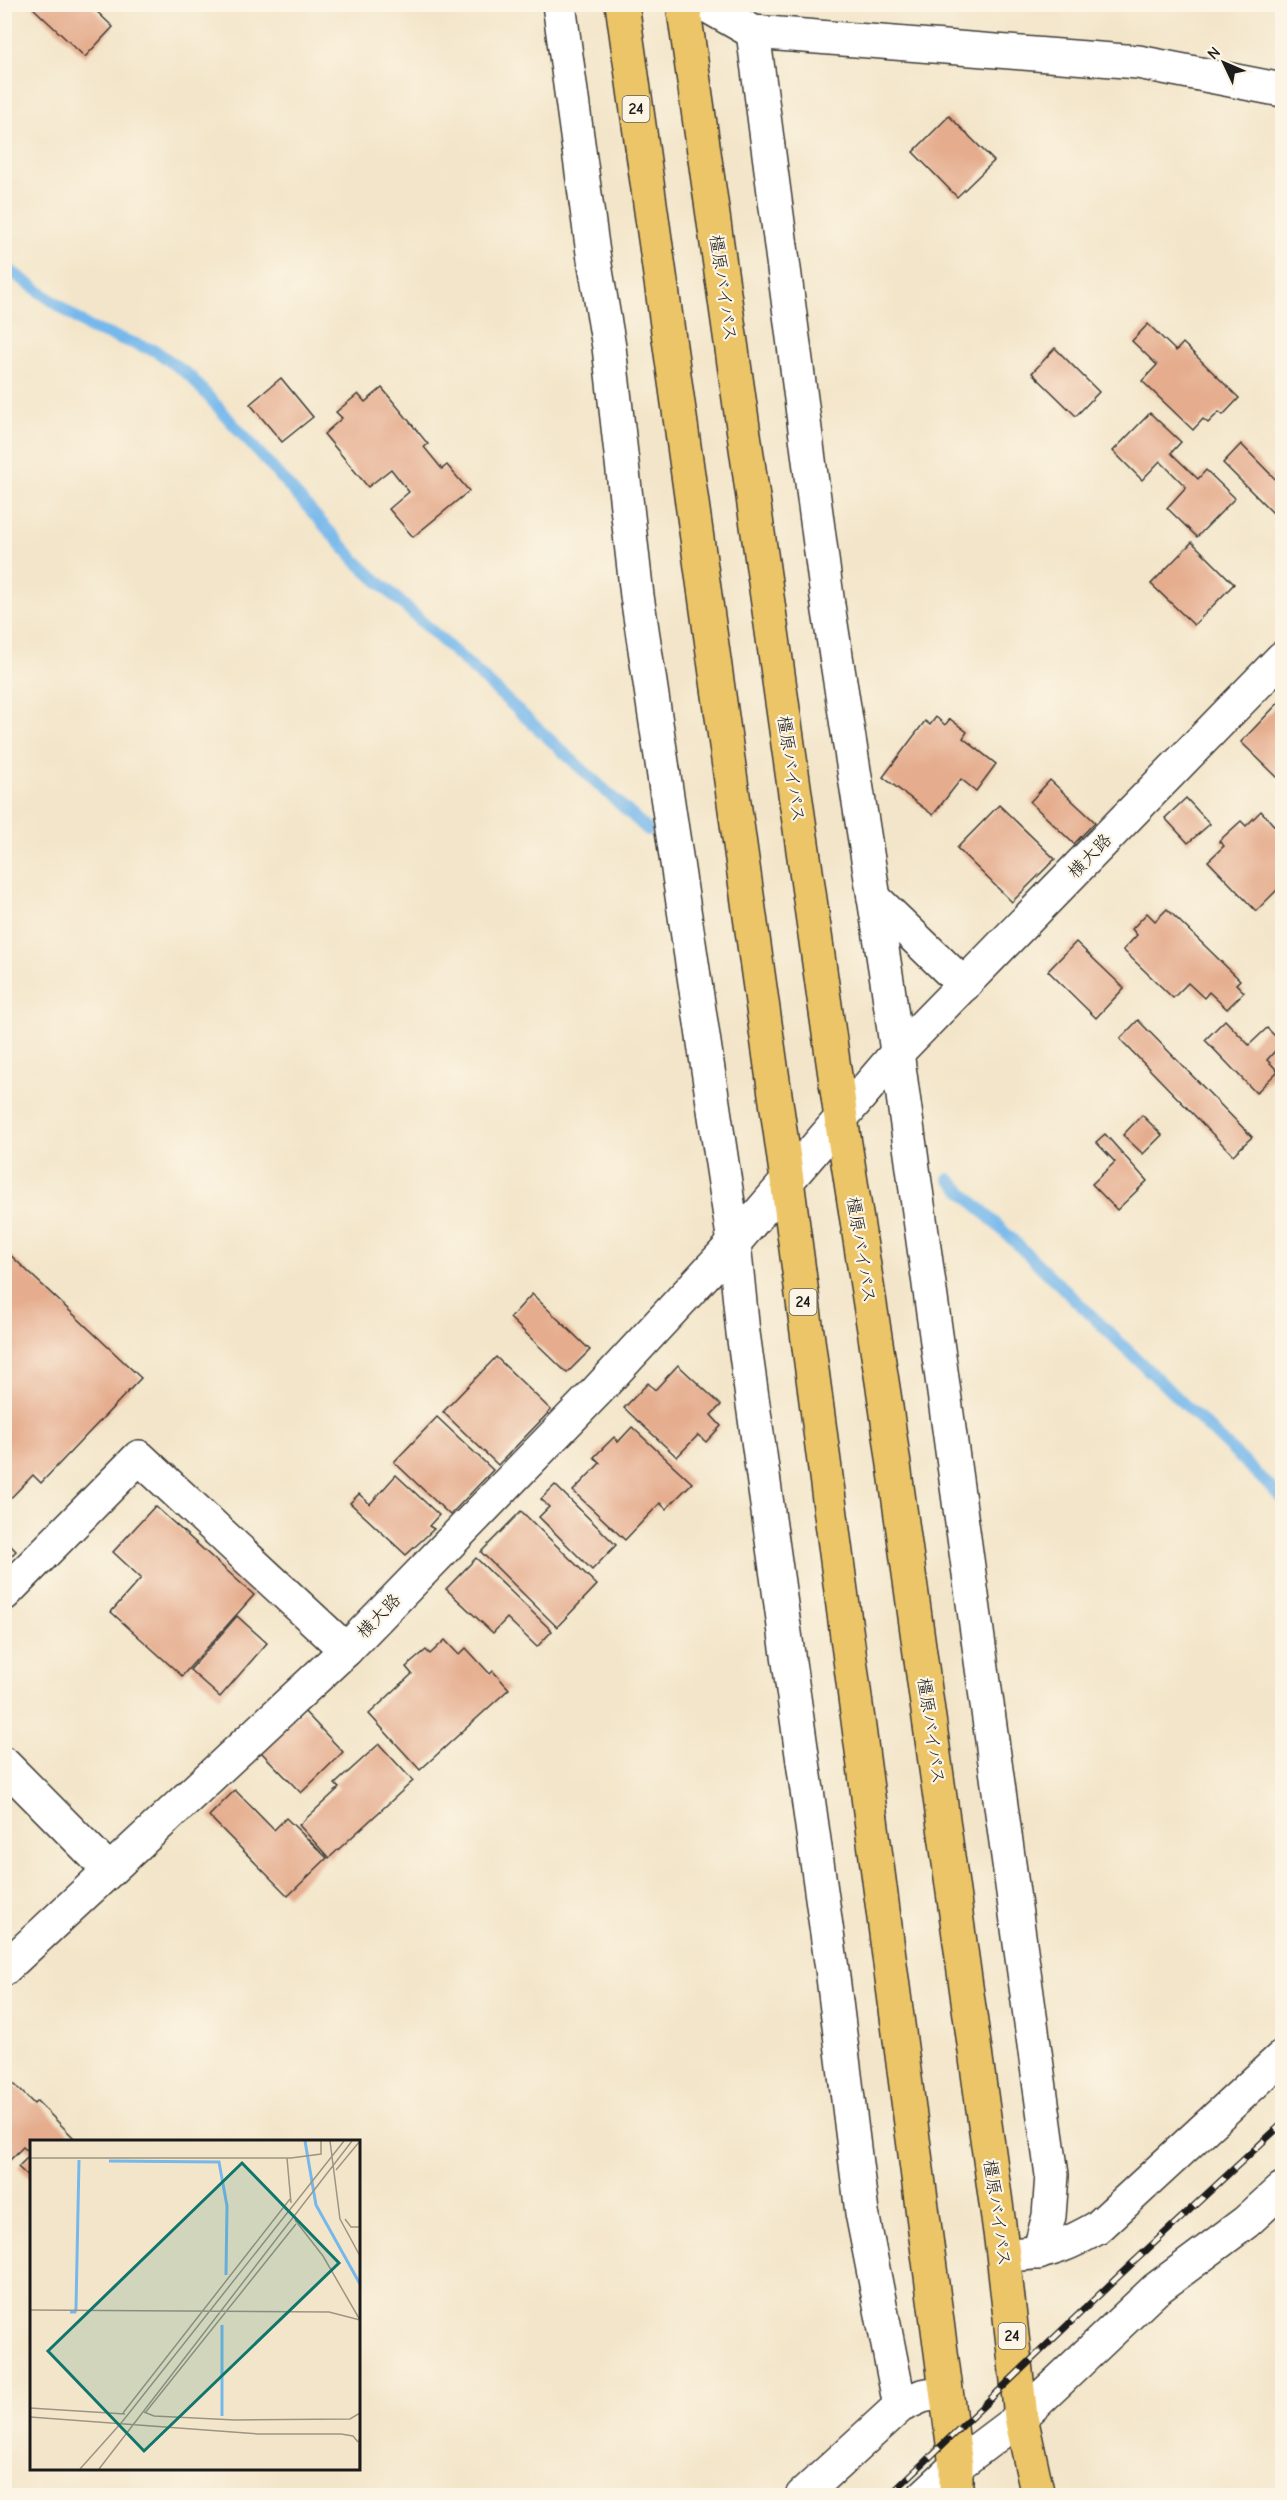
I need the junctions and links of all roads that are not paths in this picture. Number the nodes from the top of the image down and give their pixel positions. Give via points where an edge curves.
1 (560, 4) edge
2 (622, 4) edge
3 (683, 4) edge
4 (704, 4) edge
5 (753, 32) junction
6 (1282, 90) edge
7 (1282, 658) edge
8 (874, 898) junction
9 (964, 985) junction
10 (897, 1053) junction
11 (841, 1118) junction
12 (787, 1180) junction
13 (734, 1243) junction
14 (4, 1594) edge
15 (346, 1650) junction
16 (4, 1764) edge
17 (109, 1870) junction
18 (4, 1969) edge
19 (1282, 2057) edge
20 (1282, 2188) edge
21 (1039, 2253) junction
22 (1003, 2254) junction
23 (944, 2392) junction
24 (900, 2406) junction
25 (1021, 2417) junction
26 (956, 2481) edge
27 (802, 2496) edge
28 (924, 2496) edge
29 (1038, 2496) edge

1 - 13 street via 609,348 637,596
2 - 12 highway, 24
3 - 11 highway, 橿原バイパス / 24
4 - 5 street
5 - 6 street via 1138,62
5 - 8 street via 828,605
7 - 9 street, 横大路
8 - 9 street
8 - 10 street
9 - 10 street, 横大路
10 - 11 street, 横大路
10 - 21 street via 1052,2175 1049,2216
11 - 12 street, 横大路
11 - 22 highway, 橿原バイパス / 24 via 886,1407
12 - 13 street, 横大路
12 - 23 highway, 24
13 - 15 street, 横大路
13 - 24 street via 746,1357 832,1969 862,2213
14 - 15 street via 139,1457
15 - 17 street, 横大路
16 - 17 street
17 - 18 street, 横大路
19 - 21 street via 1097,2228 1068,2244
20 - 25 street via 1246,2222 1155,2290
21 - 22 street
22 - 25 highway, 橿原バイパス / 24
23 - 24 street
23 - 26 highway, 24
24 - 27 street
25 - 26 street
25 - 29 highway, 橿原バイパス / 24
26 - 28 street

